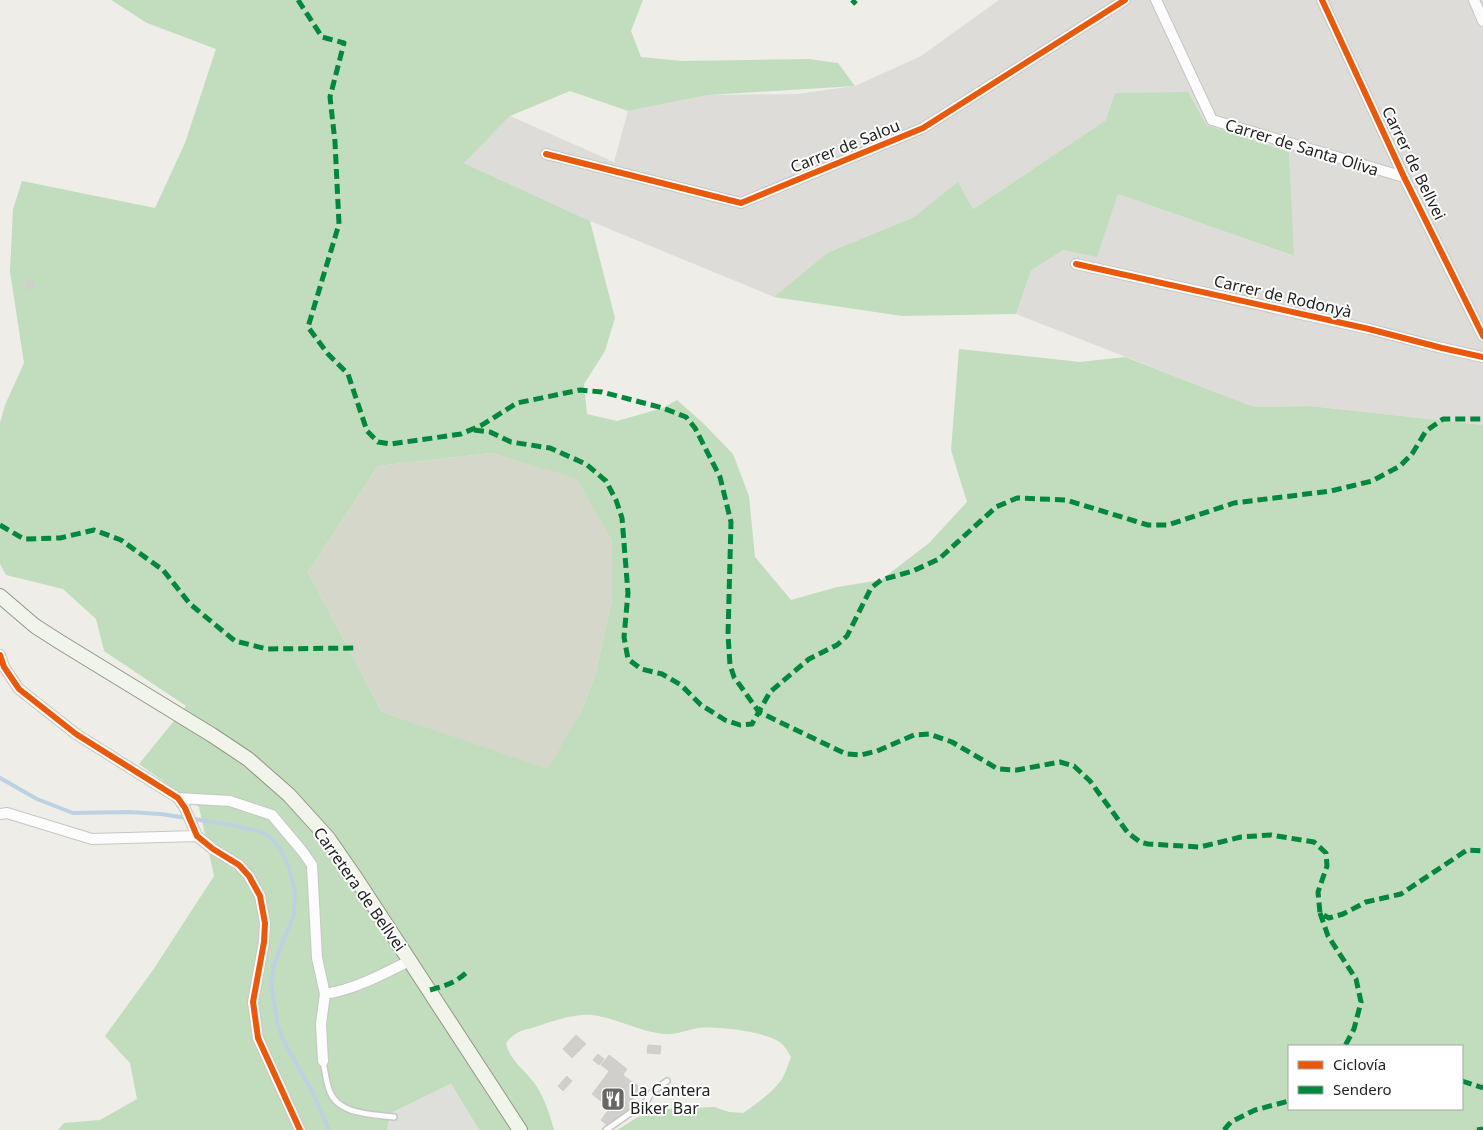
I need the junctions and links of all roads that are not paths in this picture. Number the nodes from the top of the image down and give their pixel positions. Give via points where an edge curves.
1 (1125, 0) edge
2 (1156, 0) edge
3 (1322, 0) edge
4 (1474, 0) edge
5 (1483, 21) edge
6 (546, 154) dead end
7 (1404, 177) junction
8 (1076, 264) dead end
9 (1483, 336) edge
10 (1483, 357) edge
11 (0, 596) edge
12 (0, 655) edge
13 (178, 798) junction
14 (0, 814) edge
15 (197, 836) junction
16 (411, 960) junction
17 (324, 994) junction
18 (323, 1061) joint
19 (667, 1081) dead end
20 (394, 1117) dead end
21 (300, 1130) edge
22 (520, 1130) edge
23 (606, 1130) edge

1 - 6 street, Carrer de Salou via 923,128 741,203
2 - 7 street, Carrer de Santa Oliva via 1212,120
3 - 7 street, Carrer de Bellvei
4 - 5 street
7 - 9 street, Carrer de Bellvei
8 - 10 street, Carrer de Rodonyà
11 - 16 main road, Carretera de Bellvei via 51,637 248,759 282,789 328,838
12 - 13 street via 19,689 76,734
13 - 15 street
13 - 17 street via 230,801 272,815 303,852 312,865 317,958
14 - 15 street via 7,813 92,839
15 - 21 street via 238,865 249,876 260,896 265,923 264,942 253,1002 258,1038
16 - 17 street via 366,983
16 - 22 main road, Carretera de Bellvei
17 - 18 street via 320,1024
18 - 20 lane via 331,1094 339,1103 350,1110
19 - 23 lane via 651,1093 646,1102

